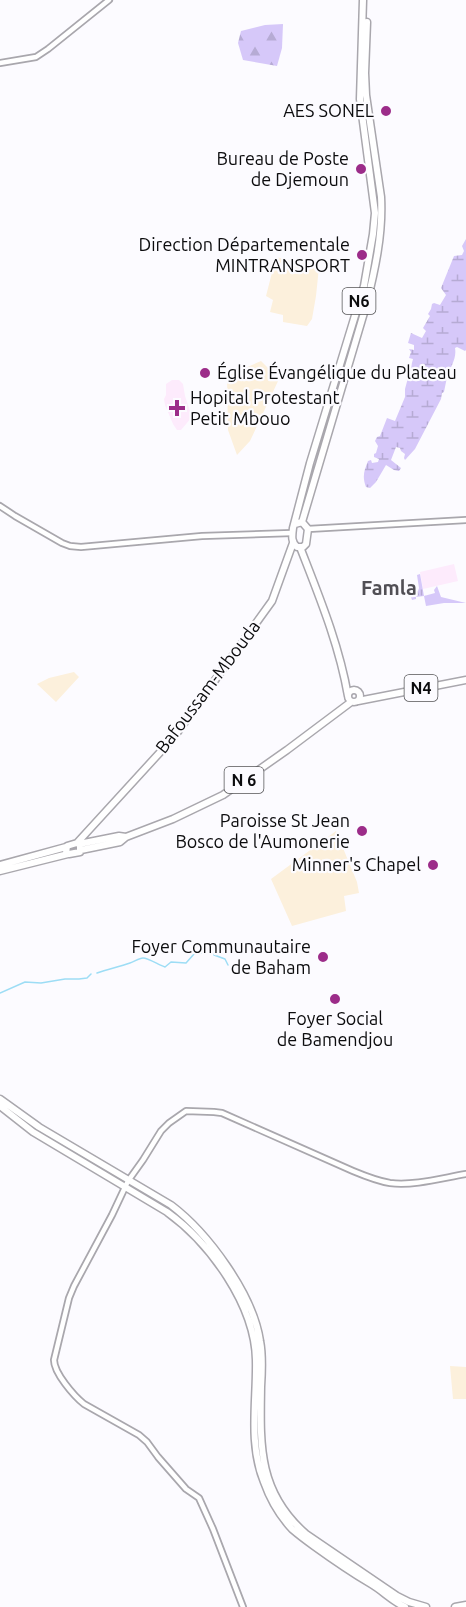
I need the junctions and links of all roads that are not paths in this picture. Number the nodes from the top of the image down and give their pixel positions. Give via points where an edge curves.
1 (109, 0) edge
2 (365, 0) edge
3 (0, 63) edge
4 (374, 251) junction
5 (352, 325) junction
6 (360, 327) junction
7 (339, 367) junction
8 (347, 369) junction
9 (321, 425) junction
10 (330, 427) junction
11 (303, 489) junction
12 (311, 491) junction
13 (0, 506) edge
14 (466, 520) edge
15 (299, 523) junction
16 (308, 529) junction
17 (292, 533) junction
18 (293, 543) junction
19 (300, 547) junction
20 (303, 555) junction
21 (287, 560) junction
22 (466, 680) edge
23 (355, 697) junction
24 (79, 846) junction
25 (28, 861) junction
26 (0, 865) edge
27 (0, 871) edge
28 (0, 1099) edge
29 (0, 1106) edge
30 (466, 1174) edge
31 (127, 1184) junction
32 (466, 1605) edge
33 (243, 1607) edge
34 (405, 1607) edge
35 (426, 1607) edge
36 (455, 1607) edge

1 - 3 street via 36,57
2 - 4 main road, N6 via 362,72 382,213
4 - 5 main road, N6
4 - 6 main road, N6 via 371,286
5 - 6 main road
5 - 7 main road, N6
6 - 8 main road, N6
7 - 8 main road
7 - 9 main road, N6
8 - 10 main road, N6
9 - 10 main road
9 - 11 main road, N6
10 - 12 main road, N6
11 - 12 main road
11 - 15 main road, N6
12 - 15 main road, N6
13 - 17 street via 62,543 81,547
14 - 16 street
15 - 16 main road
15 - 17 main road
16 - 19 main road via 306,544
17 - 18 main road
18 - 19 main road
18 - 21 main road, Bafoussam-Mbouda
19 - 20 main road
20 - 21 main road
20 - 23 main road
21 - 24 main road, Bafoussam-Mbouda via 272,601 174,737
22 - 23 main road, N4 via 376,697
23 - 24 main road, N 6 via 223,795 120,842
24 - 25 main road via 68,845 67,851
25 - 26 main road
25 - 27 main road
28 - 31 main road
29 - 31 main road via 33,1132
30 - 31 street via 399,1184 381,1182 222,1113 186,1111 161,1131
31 - 33 street via 71,1292 54,1364 77,1398 139,1435 186,1489 199,1498
31 - 34 main road via 194,1234 243,1306 255,1342 257,1459 278,1511 305,1539
31 - 35 main road via 171,1205 196,1228 225,1264 250,1307 261,1343 263,1460 281,1505 306,1534 397,1596
32 - 36 main road

